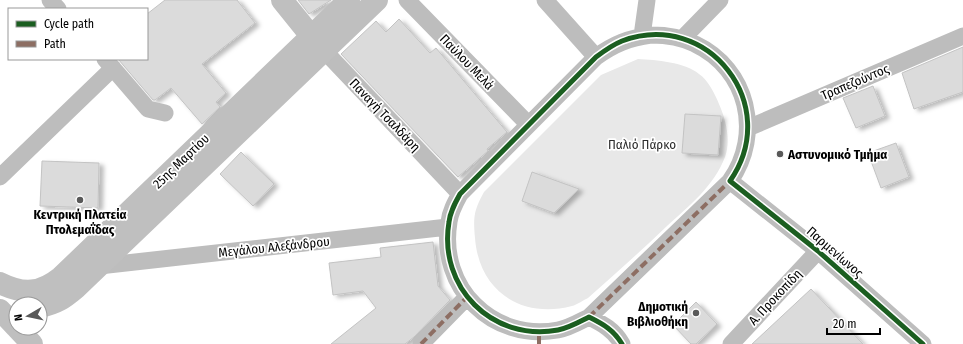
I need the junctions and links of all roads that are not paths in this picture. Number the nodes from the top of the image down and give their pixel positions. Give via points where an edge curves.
1 (50, 0) edge
2 (282, 0) edge
3 (348, 0) edge
4 (377, 0) edge
5 (407, 0) edge
6 (545, 0) edge
7 (647, 0) edge
8 (720, 0) edge
9 (57, 8) edge
10 (642, 36) junction
11 (963, 36) edge
12 (682, 39) junction
13 (317, 43) junction
14 (596, 57) junction
15 (109, 63) edge
16 (165, 113) dead end
17 (528, 124) junction
18 (748, 128) junction
19 (216, 141) junction
20 (0, 177) edge
21 (730, 181) junction
22 (460, 194) junction
23 (448, 227) junction
24 (818, 251) junction
25 (99, 266) junction
26 (0, 283) edge
27 (467, 297) junction
28 (48, 305) edge
29 (0, 310) edge
30 (589, 317) junction
31 (8, 319) edge
32 (539, 338) edge
33 (421, 344) edge
34 (622, 344) edge
35 (731, 344) edge
36 (923, 344) edge

1 - 9 street
2 - 13 main road
3 - 13 main road, 25ης Μαρτίου
4 - 13 main road, 25ης Μαρτίου
5 - 17 street, Παύλου Μελά
6 - 14 street
7 - 10 street
8 - 12 street
10 - 12 street via 665,35
10 - 14 street via 621,41
11 - 18 street, Τραπεζούντος
12 - 18 street via 708,51 729,71 744,99
13 - 19 main road, 25ης Μαρτίου
13 - 22 street, Παναγή Τσαλδάρη
14 - 17 street
15 - 16 street via 148,109
15 - 20 street
17 - 22 street
18 - 21 street via 742,159
19 - 25 main road, 25ης Μαρτίου
19 - 26 main road, 25ης Μαρτίου via 50,285 39,290 24,290
21 - 24 street, Παρμενίωνος
21 - 30 street
22 - 23 street via 453,207
23 - 25 street, Μεγάλου Αλεξάνδρου
23 - 27 street via 451,267
24 - 35 street, Α. Προκοπίδη
24 - 36 street, Παρμενίωνος
25 - 28 main road, 25ης Μαρτίου via 64,298
27 - 32 street via 499,323
27 - 33 street
29 - 31 main road
30 - 32 street
30 - 34 street via 605,325

